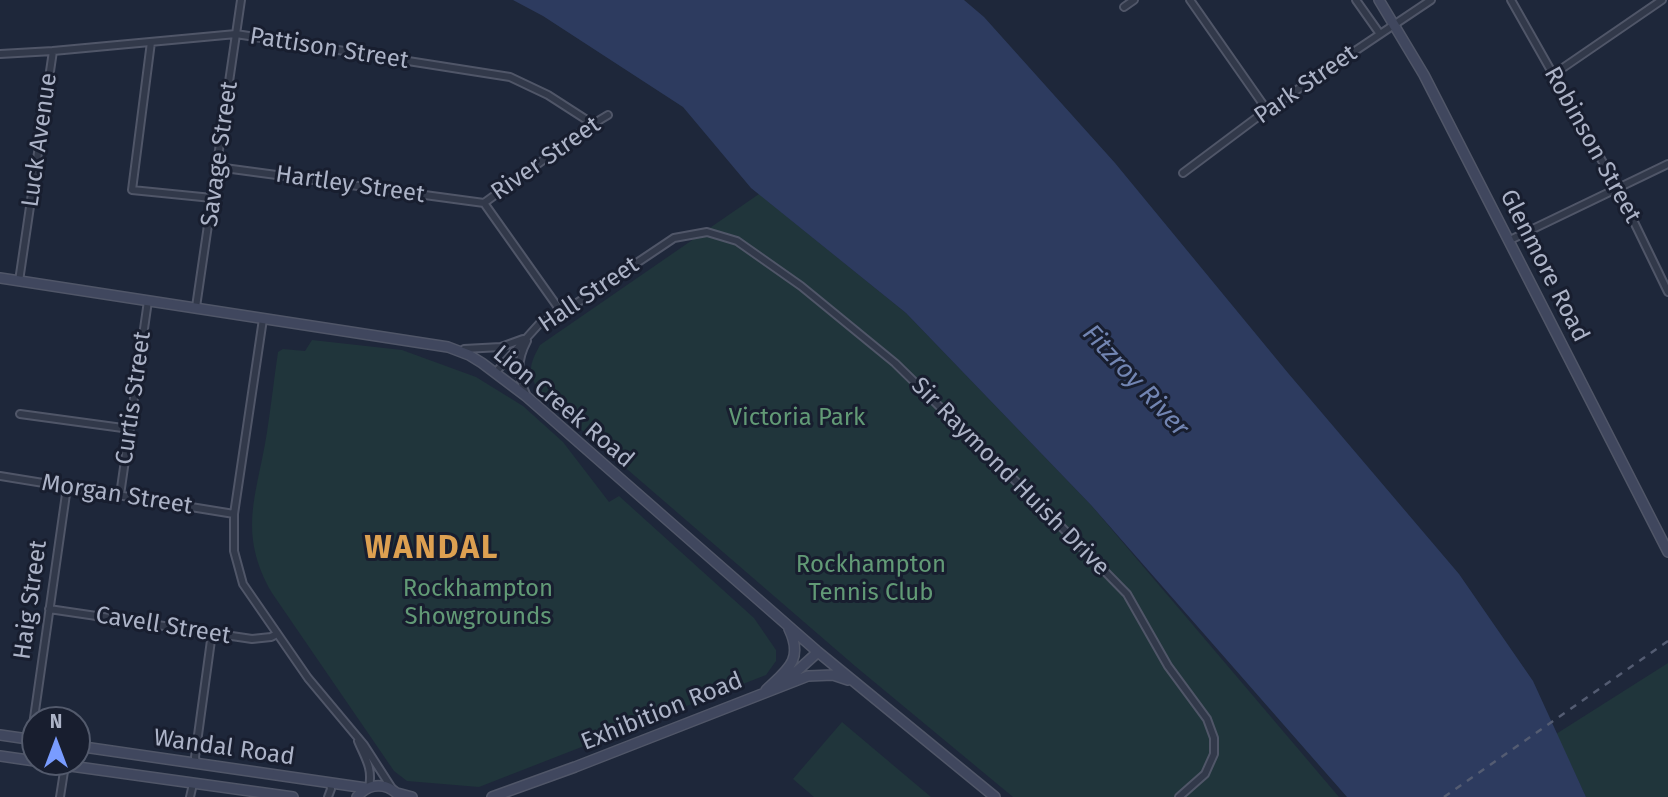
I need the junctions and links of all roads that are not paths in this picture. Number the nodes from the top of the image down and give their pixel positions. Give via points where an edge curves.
1 (241, 0) edge
2 (1134, 0) edge
3 (1190, 0) edge
4 (1356, 0) edge
5 (1379, 0) edge
6 (1431, 0) edge
7 (1511, 0) edge
8 (1662, 0) edge
9 (1124, 7) dead end
10 (1395, 25) junction
11 (236, 34) junction
12 (1380, 34) junction
13 (150, 42) junction
14 (53, 51) junction
15 (0, 54) edge
16 (1554, 74) junction
17 (1267, 110) junction
18 (608, 116) dead end
19 (593, 124) junction
20 (1668, 164) edge
21 (217, 167) junction
22 (1183, 173) dead end
23 (1618, 189) junction
24 (212, 198) junction
25 (484, 204) junction
26 (694, 233) joint
27 (1510, 240) junction
28 (0, 278) edge
29 (19, 281) junction
30 (1668, 292) edge
31 (148, 301) junction
32 (196, 307) junction
33 (562, 313) junction
34 (264, 319) junction
35 (529, 337) junction
36 (461, 352) junction
37 (495, 373) junction
38 (527, 397) junction
39 (20, 414) dead end
40 (130, 429) junction
41 (0, 476) edge
42 (67, 487) junction
43 (120, 495) junction
44 (234, 514) junction
45 (1668, 552) edge
46 (49, 608) junction
47 (786, 624) junction
48 (212, 633) junction
49 (277, 634) junction
50 (818, 652) junction
51 (854, 681) junction
52 (762, 694) junction
53 (37, 706) edge
54 (0, 734) edge
55 (356, 736) junction
56 (21, 737) edge
57 (91, 748) edge
58 (0, 756) edge
59 (21, 759) edge
60 (196, 764) junction
61 (575, 767) junction
62 (91, 768) edge
63 (64, 776) edge
64 (330, 783) junction
65 (193, 784) junction
66 (368, 787) junction
67 (396, 793) edge
68 (61, 797) edge
69 (190, 797) edge
70 (293, 797) edge
71 (328, 797) edge
72 (357, 797) edge
73 (412, 797) edge
74 (492, 797) edge
75 (509, 797) edge
76 (995, 797) edge
77 (1179, 797) edge

1 - 11 street, Savage Street
2 - 9 street
3 - 17 street
4 - 12 street
5 - 10 street, Glenmore Road
6 - 10 street, Park Street
7 - 16 street, Robinson Street
8 - 16 street
10 - 12 street, Park Street
10 - 27 street, Glenmore Road
11 - 13 street, Pattison Street
11 - 19 street, Pattison Street via 510,78 548,95
11 - 21 street, Savage Street
12 - 17 street, Park Street
13 - 14 street, Pattison Street
13 - 24 street via 132,190
14 - 15 street, Luck Avenue
14 - 29 street, Luck Avenue
16 - 23 street, Robinson Street
17 - 22 street, Park Street
18 - 19 street, River Street
19 - 25 street, River Street
20 - 23 street
21 - 24 street, Savage Street
21 - 25 street, Hartley Street
23 - 27 street
23 - 30 street, Robinson Street
24 - 32 street, Savage Street
25 - 33 street
26 - 33 street, Hall Street via 674,238
26 - 77 street, Sir Raymond Huish Drive via 717,233 737,241 891,359 1123,589 1168,666 1207,719 1214,738 1205,774
27 - 45 street, Glenmore Road
28 - 29 street, Lion Creek Road
29 - 31 street, Lion Creek Road
31 - 32 street, Lion Creek Road
31 - 40 street, Curtis Street
32 - 34 street, Lion Creek Road
33 - 35 street, Hall Street via 540,323
34 - 36 street, Lion Creek Road
34 - 44 street
35 - 36 street via 501,347
35 - 37 street, Hall Street
35 - 38 street via 518,372
36 - 37 street, Lion Creek Road
37 - 38 street, Lion Creek Road
38 - 47 street, Lion Creek Road
39 - 40 street
40 - 43 street, Curtis Street
41 - 42 street, Morgan Street
42 - 43 street, Morgan Street
42 - 46 street, Haig Street
43 - 44 street, Morgan Street
44 - 49 street via 232,538 238,572
46 - 48 street, Cavell Street
46 - 53 street, Haig Street
47 - 50 street, Lion Creek Road
47 - 52 street, Exhibition Road via 795,643 793,661
48 - 49 street, Cavell Street via 252,639
48 - 60 street
49 - 55 street
50 - 51 street, Lion Creek Road
50 - 52 street, Exhibition Road
51 - 52 street, Exhibition Road via 814,675
51 - 76 street, Lion Creek Road
52 - 61 street, Exhibition Road
54 - 56 street
55 - 66 street via 369,765
55 - 67 street
57 - 60 street, Wandal Road
58 - 59 street
60 - 64 street, Wandal Road
60 - 65 street
61 - 74 street, Exhibition Road
61 - 75 street, Exhibition Road
62 - 65 street, Wandal Road
63 - 68 street
64 - 66 street, Wandal Road
64 - 71 street
65 - 69 street
65 - 70 street, Wandal Road
66 - 67 street, Wandal Road via 382,785
66 - 72 street
67 - 73 street

